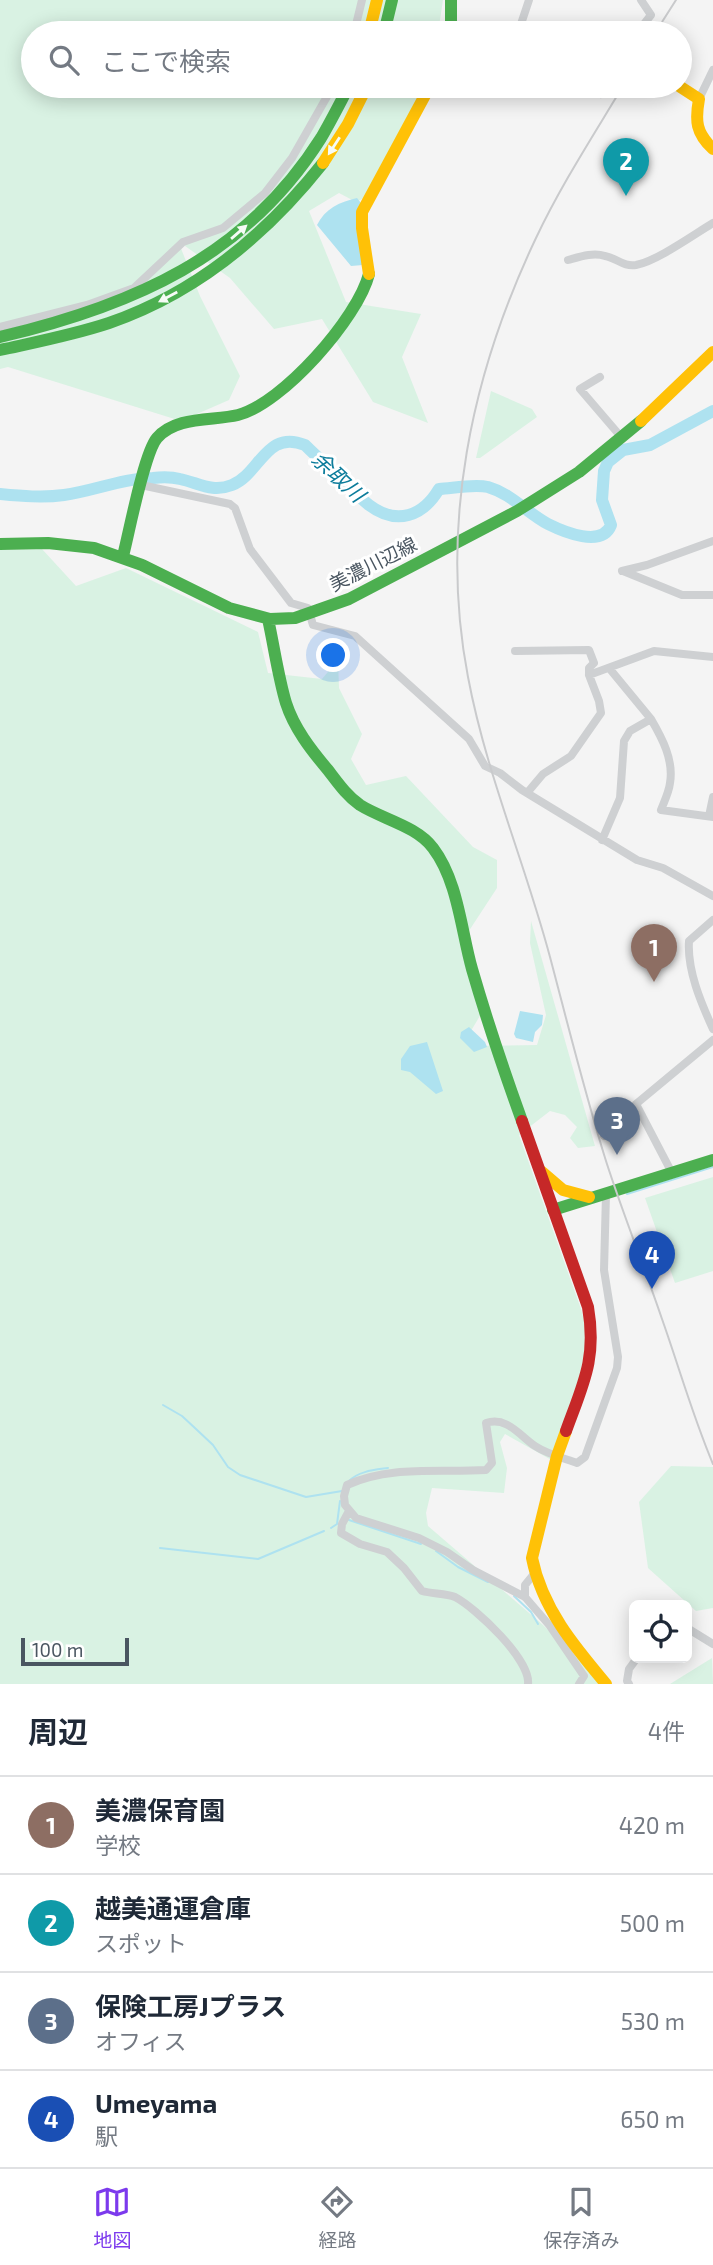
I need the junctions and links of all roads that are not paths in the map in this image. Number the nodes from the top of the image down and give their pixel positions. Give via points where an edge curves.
1 (362, 0) edge
2 (377, 0) edge
3 (392, 0) edge
4 (451, 0) edge
5 (529, 0) edge
6 (641, 0) edge
7 (357, 21) edge
8 (372, 21) edge
9 (387, 21) edge
10 (451, 21) edge
11 (522, 21) edge
12 (647, 21) edge
13 (713, 70) edge
14 (692, 94) edge
15 (326, 98) edge
16 (342, 98) edge
17 (361, 98) edge
18 (424, 98) edge
19 (699, 99) junction
20 (713, 149) edge
21 (713, 223) edge
22 (568, 260) dead end
23 (0, 327) edge
24 (0, 337) edge
25 (0, 349) edge
26 (711, 357) edge
27 (600, 377) dead end
28 (622, 438) junction
29 (142, 481) junction
30 (713, 541) edge
31 (0, 544) edge
32 (123, 556) junction
33 (713, 595) edge
34 (309, 614) junction
35 (268, 619) junction
36 (515, 650) dead end
37 (713, 657) edge
38 (609, 667) junction
39 (589, 675) junction
40 (651, 719) junction
41 (527, 793) junction
42 (713, 797) edge
43 (711, 817) edge
44 (602, 840) junction
45 (713, 896) edge
46 (713, 920) edge
47 (713, 1029) edge
48 (713, 1040) edge
49 (636, 1104) junction
50 (604, 1136) dead end
51 (713, 1160) edge
52 (538, 1167) junction
53 (672, 1173) junction
54 (600, 1196) junction
55 (553, 1210) junction
56 (557, 1456) junction
57 (349, 1511) junction
58 (534, 1574) junction
59 (525, 1597) junction
60 (692, 1631) edge
61 (713, 1644) edge
62 (633, 1663) edge
63 (528, 1684) edge
64 (579, 1684) edge
65 (606, 1684) edge
66 (629, 1684) edge

1 - 7 street
2 - 8 main road
3 - 9 main road
4 - 10 main road
5 - 11 street
6 - 12 street via 651,16
13 - 19 street
14 - 19 main road
15 - 23 street via 292,158 265,192 223,228 183,242 134,288
24 -> 16 main road via 117,305 211,254 257,216 290,180 315,148
17 -> 25 main road via 309,181 269,226 221,265 175,294 123,318
18 - 29 main road via 362,212 369,276 332,342 309,366 249,411 166,430 150,448
19 - 20 main road via 696,131
21 - 22 street via 636,265 596,255
26 - 28 main road, 美濃川辺線
27 - 28 street via 580,389
28 - 34 main road, 美濃川辺線 via 510,514 331,607
29 - 32 main road
29 - 34 street via 230,504 250,549 291,603 308,608
30 - 33 street via 622,571 682,595
31 - 32 main road, 美濃川辺線 via 83,544
32 - 35 main road, 美濃川辺線 via 233,611
34 - 35 main road, 美濃川辺線
34 - 41 street via 313,625 355,636 469,739 485,766
35 - 52 main road via 286,703 312,751 351,799 419,835 441,861 497,1050
36 - 39 street via 589,650 594,663
37 - 38 street via 654,652
38 - 39 street
38 - 40 street
39 - 41 street via 601,713 570,756 543,774
40 - 43 street via 670,763 670,784 661,810
40 - 44 street via 630,731 624,741 620,797
41 - 44 street
42 - 43 street
44 - 45 street
46 - 47 street via 689,941 688,951
48 - 49 street
49 - 50 street
49 - 53 street
51 - 53 main road
52 - 54 main road via 566,1193
52 - 55 main road
53 - 54 main road
54 - 55 main road
54 - 56 street via 617,1368 585,1457 577,1463
55 - 56 main road via 588,1307 592,1331 589,1368
56 - 57 street via 536,1447 508,1425 486,1423 492,1463 486,1470 408,1470 363,1478 347,1485 344,1496
56 - 58 main road via 535,1538
57 - 59 street via 356,1518 419,1538
57 - 63 street via 341,1533 387,1552 422,1591 453,1596 483,1618 523,1663
58 - 59 street via 525,1585
58 - 65 main road via 553,1613
59 - 64 street via 584,1676
60 - 61 street
62 - 66 street

